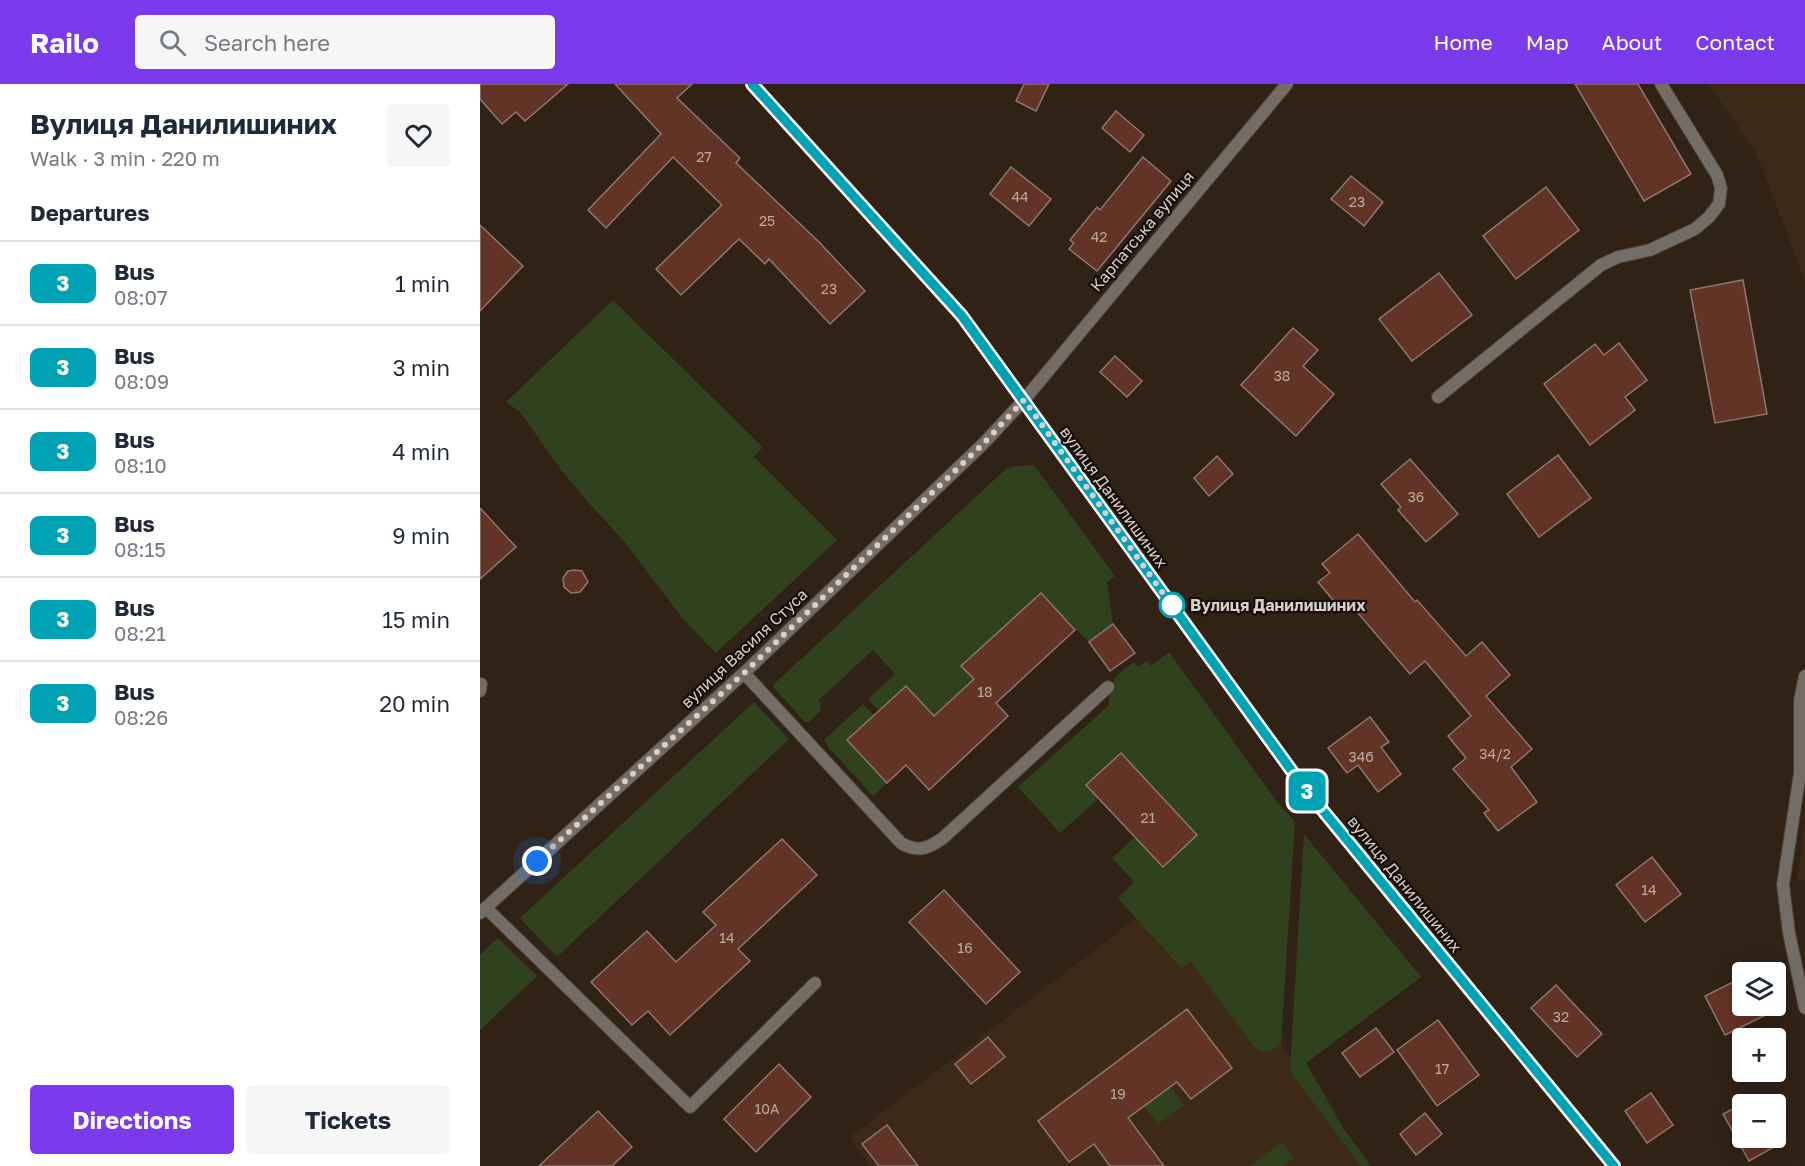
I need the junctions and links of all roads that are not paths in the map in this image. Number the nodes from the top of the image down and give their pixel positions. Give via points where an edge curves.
1 (752, 84) edge
2 (1287, 84) edge
3 (1661, 84) edge
4 (1438, 397) dead end
5 (1024, 400) junction
6 (744, 673) junction
7 (1805, 676) edge
8 (1108, 687) dead end
9 (483, 910) edge
10 (815, 983) dead end
11 (1805, 1008) edge
12 (1614, 1166) edge

1 - 5 street, вулиця Данилишиних via 962,316
2 - 5 street, Карпатська вулиця
3 - 4 street via 1717,174 1721,188 1719,204 1695,229 1650,250 1601,265
5 - 6 street, вулиця Василя Стуса
5 - 12 street, вулиця Данилишиних via 1302,785
6 - 8 street via 901,843 917,850 943,838
6 - 9 street, вулиця Василя Стуса
7 - 11 street via 1800,700 1800,774 1783,885
9 - 10 street via 690,1107

